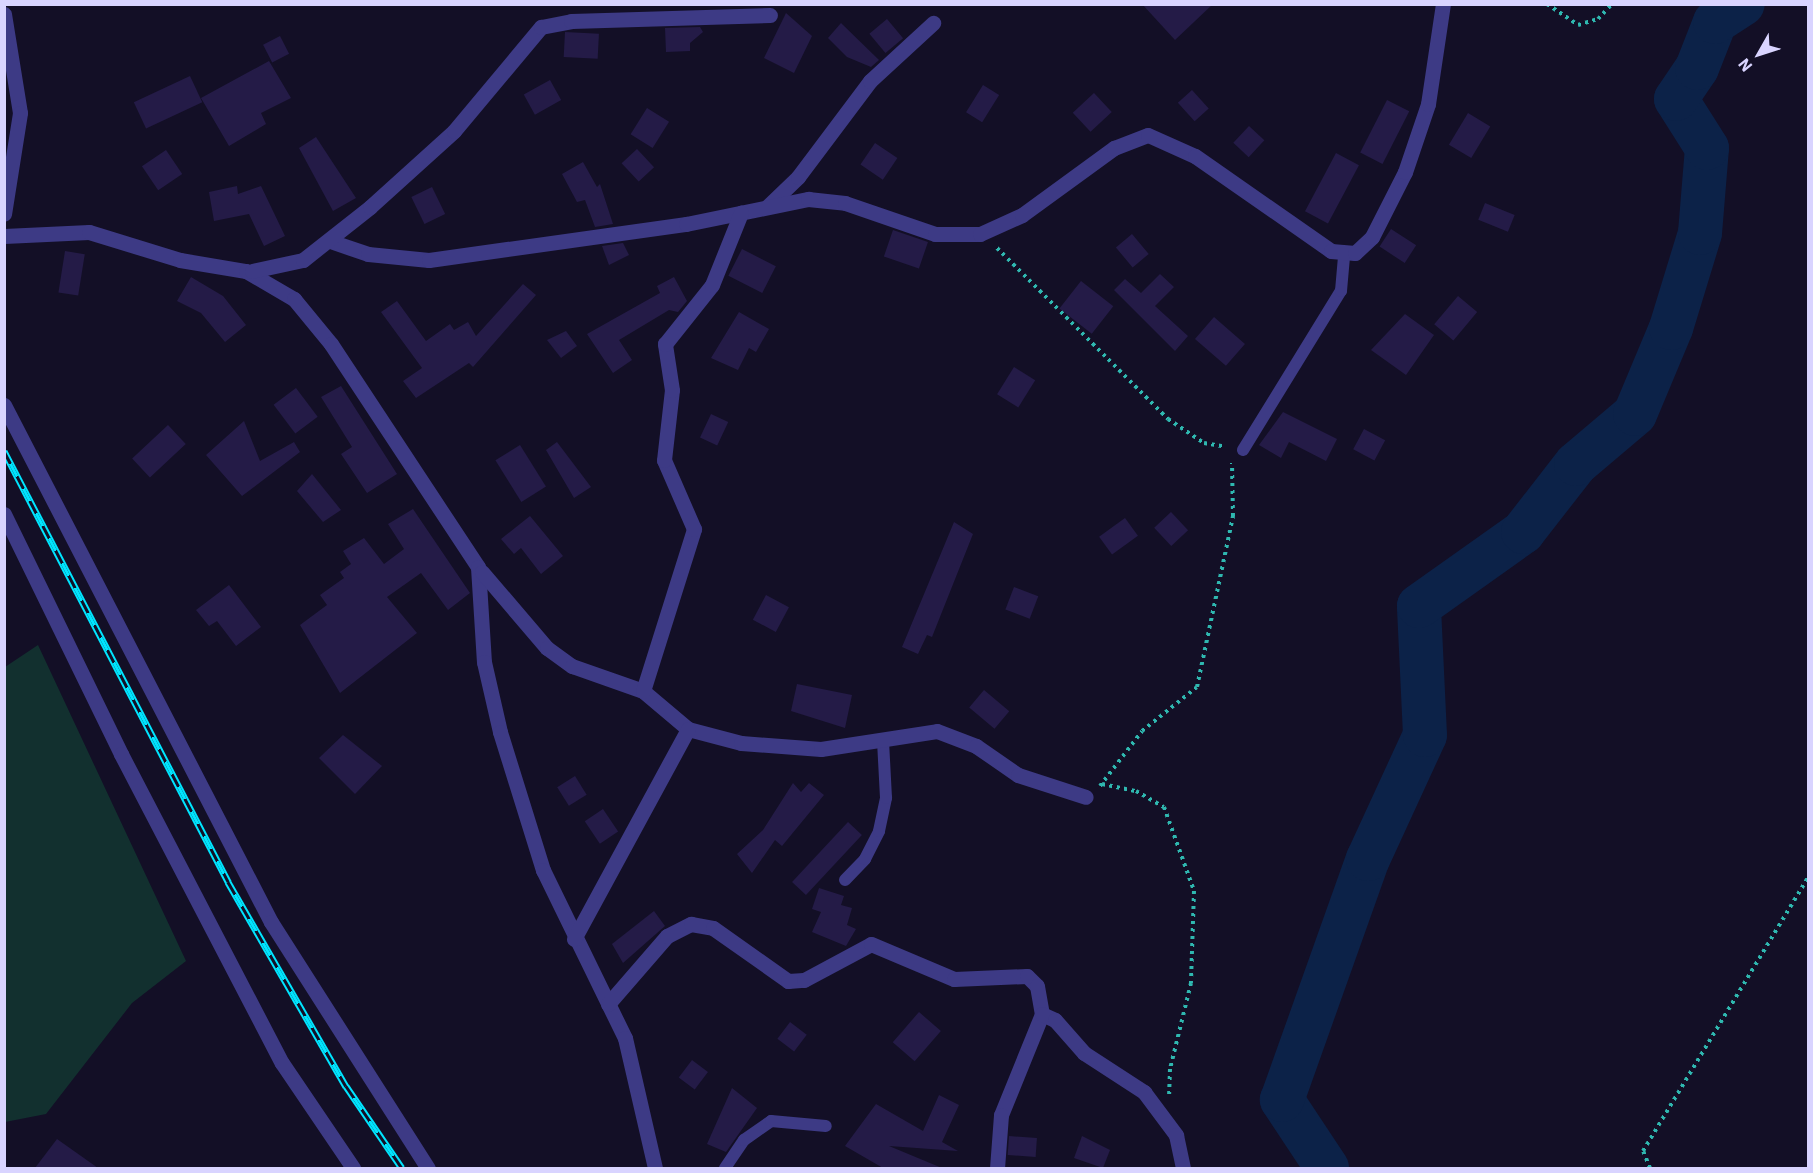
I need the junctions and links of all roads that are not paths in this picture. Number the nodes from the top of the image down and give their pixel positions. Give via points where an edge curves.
1 (1443, 4) edge
2 (4, 14) edge
3 (770, 15) dead end
4 (933, 23) dead end
5 (768, 206) junction
6 (741, 213) junction
7 (4, 214) edge
8 (4, 236) edge
9 (330, 241) junction
10 (1344, 254) junction
11 (246, 271) junction
12 (4, 405) edge
13 (1243, 450) road end
14 (4, 514) edge
15 (478, 567) junction
16 (643, 691) junction
17 (688, 729) junction
18 (883, 741) junction
19 (1086, 797) road end
20 (845, 880) dead end
21 (574, 939) junction
22 (608, 1004) junction
23 (1042, 1014) junction
24 (826, 1126) dead end
25 (353, 1168) edge
26 (428, 1168) edge
27 (655, 1168) edge
28 (724, 1168) edge
29 (997, 1168) edge
30 (1183, 1168) edge

1 - 10 street via 1428,104 1405,172 1368,243
2 - 7 street via 20,113
3 - 9 street via 571,21 541,27 454,131
4 - 5 street via 870,81 798,177
5 - 6 street
5 - 10 street via 826,199 935,234 980,234 1022,215 1114,148 1148,135 1195,156
6 - 9 street via 429,260 368,254
6 - 16 street via 712,285 665,344 672,390 664,460 694,529
8 - 11 street via 89,232 180,260
9 - 11 street via 286,268
10 - 13 lane via 1341,291
11 - 15 street via 273,282 314,321
12 - 26 street via 271,922
14 - 25 street via 121,754 282,1063
15 - 16 street via 555,654 598,678
15 - 21 street via 490,696 533,841
16 - 17 street
17 - 18 street via 741,743 821,750
17 - 21 street
18 - 19 street via 937,731 976,746 1018,775
18 - 20 lane via 886,798 879,831 865,859
21 - 22 street
22 - 23 street via 667,936 703,924 788,981 804,980 871,944 954,979 1027,976 1037,986
22 - 27 street via 625,1038
23 - 29 street via 1001,1115
23 - 30 street via 1055,1020 1084,1053 1144,1092 1168,1119
24 - 28 lane via 771,1121 744,1140

